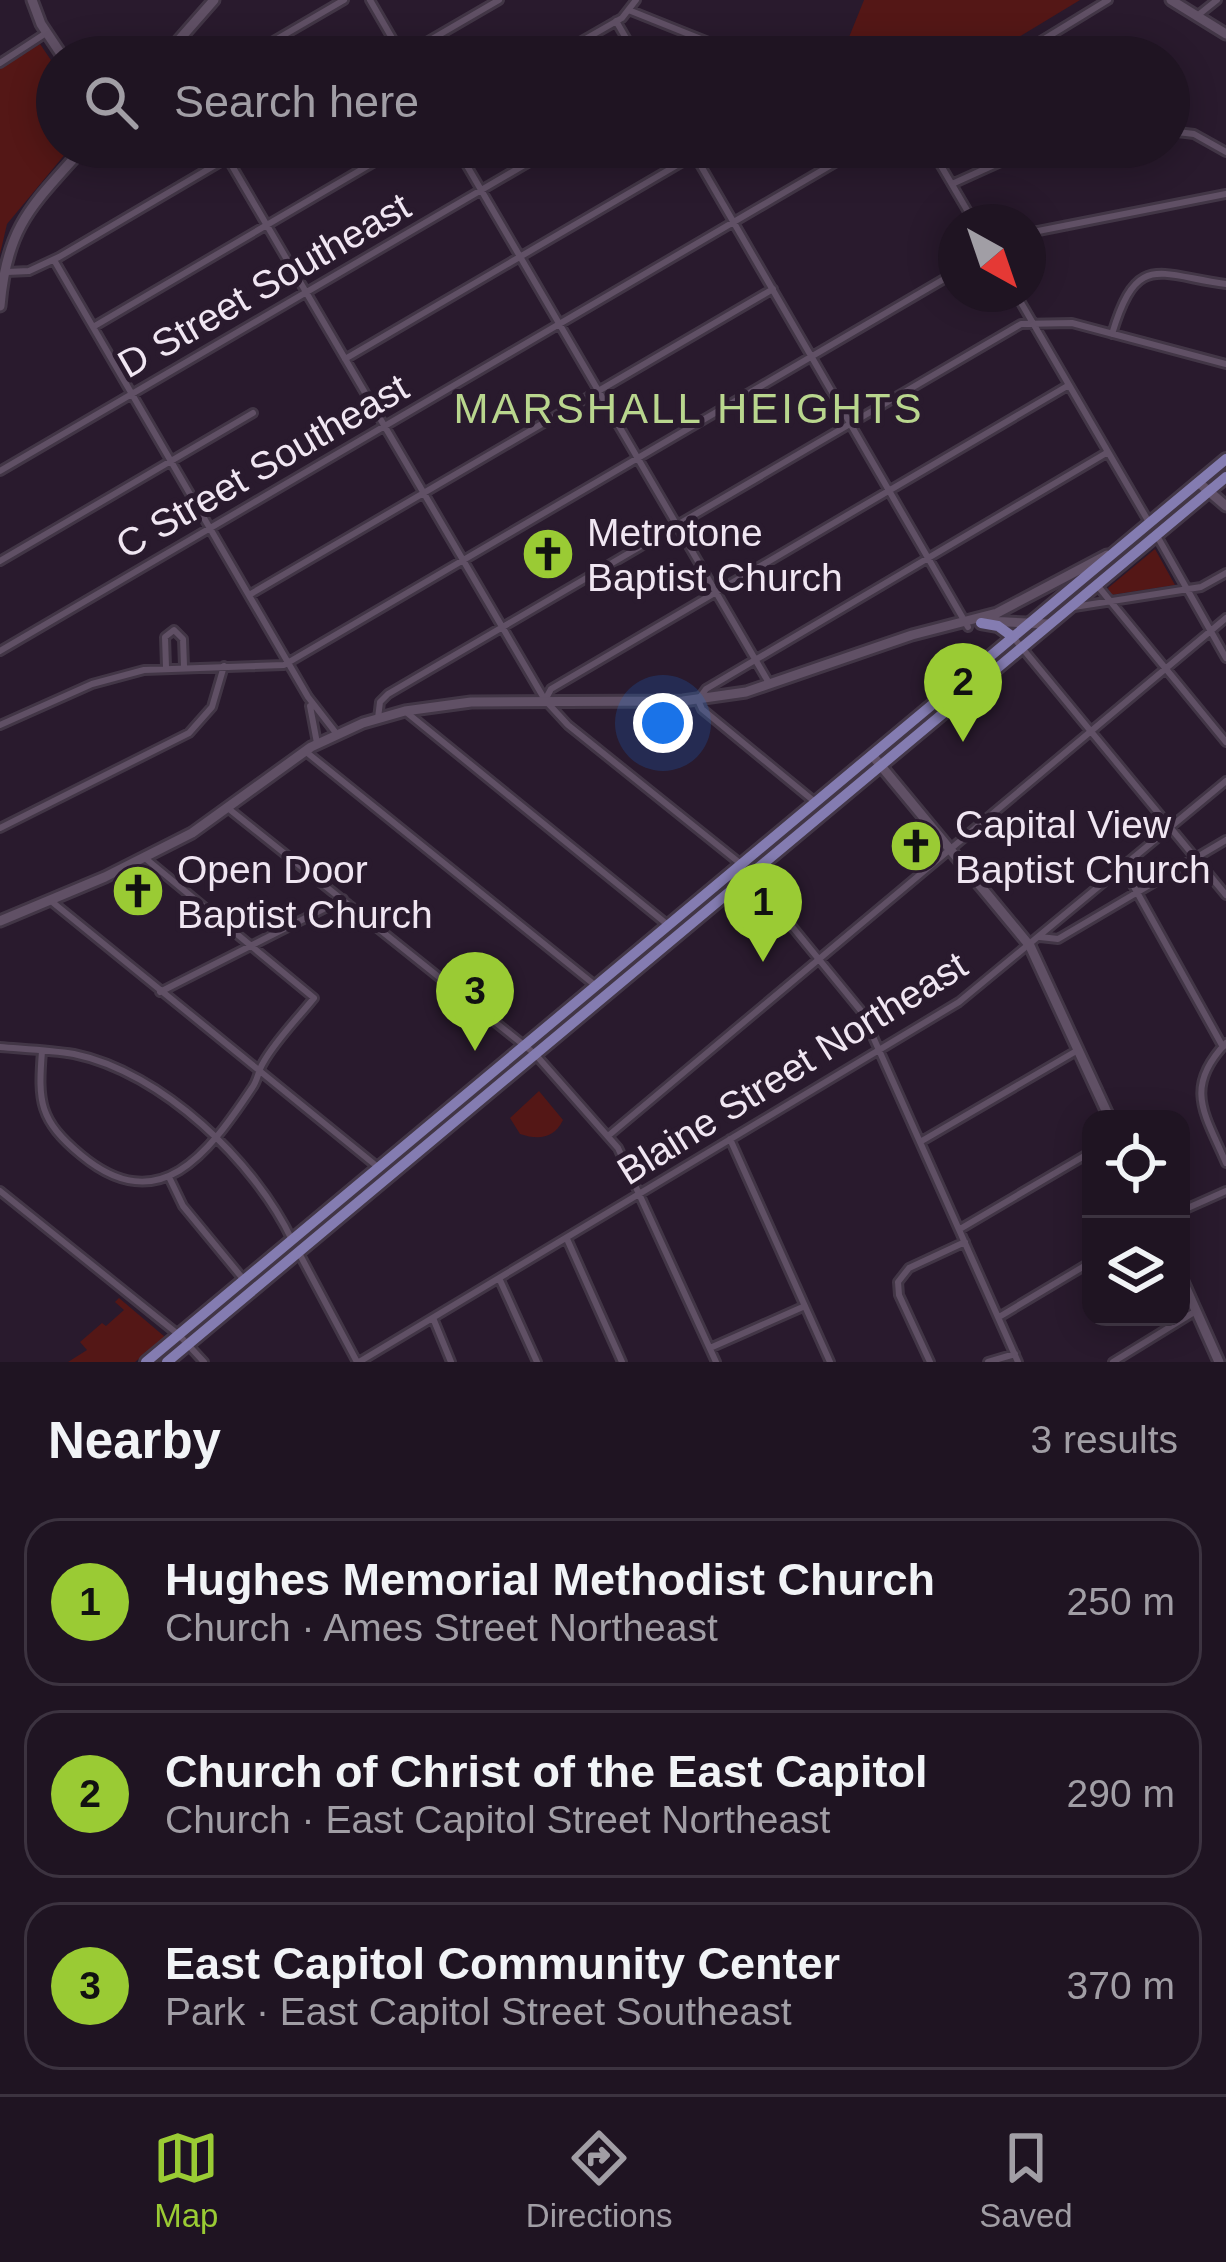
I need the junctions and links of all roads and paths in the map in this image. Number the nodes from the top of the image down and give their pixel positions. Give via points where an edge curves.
1 (32, 0) edge
2 (214, 0) edge
3 (344, 0) edge
4 (370, 0) edge
5 (499, 0) edge
6 (636, 0) edge
7 (1108, 0) edge
8 (1171, 0) edge
9 (1217, 0) edge
10 (631, 11) junction
11 (1197, 16) junction
12 (616, 21) junction
13 (46, 33) junction
14 (1226, 34) edge
15 (41, 36) edge
16 (48, 36) edge
17 (183, 36) edge
18 (283, 36) edge
19 (390, 36) edge
20 (438, 36) edge
21 (590, 36) edge
22 (625, 36) edge
23 (694, 36) edge
24 (1049, 36) edge
25 (36, 40) edge
26 (0, 63) edge
27 (1190, 134) edge
28 (1226, 152) edge
29 (66, 168) edge
30 (210, 168) edge
31 (233, 168) edge
32 (364, 168) edge
33 (468, 168) edge
34 (519, 168) edge
35 (664, 168) edge
36 (702, 168) edge
37 (826, 168) edge
38 (942, 168) edge
39 (987, 168) edge
40 (952, 184) junction
41 (481, 190) junction
42 (1226, 194) edge
43 (964, 204) edge
44 (733, 222) junction
45 (266, 225) junction
46 (1046, 229) edge
47 (520, 257) junction
48 (54, 260) junction
49 (3, 269) junction
50 (938, 282) edge
51 (1226, 284) edge
52 (773, 290) junction
53 (306, 292) junction
54 (0, 306) edge
55 (1026, 312) edge
56 (559, 324) junction
57 (1034, 325) junction
58 (93, 327) junction
59 (1112, 334) junction
60 (812, 356) junction
61 (345, 359) junction
62 (1226, 364) edge
63 (1070, 385) junction
64 (598, 391) junction
65 (131, 393) junction
66 (253, 413) dead end
67 (852, 424) junction
68 (384, 426) junction
69 (1108, 452) junction
70 (638, 458) junction
71 (1226, 459) edge
72 (171, 461) junction
73 (0, 471) edge
74 (1226, 477) edge
75 (1198, 482) junction
76 (890, 490) junction
77 (424, 493) junction
78 (1208, 493) junction
79 (1226, 506) edge
80 (677, 526) junction
81 (210, 528) junction
82 (1153, 529) junction
83 (1117, 550) junction
84 (930, 557) junction
85 (463, 560) junction
86 (0, 561) edge
87 (1226, 573) edge
88 (1096, 586) junction
89 (1187, 589) junction
90 (716, 592) junction
91 (249, 595) junction
92 (1111, 602) junction
93 (1070, 608) junction
94 (1226, 618) edge
95 (1052, 623) junction
96 (972, 624) junction
97 (1027, 625) junction
98 (502, 627) junction
99 (1211, 631) junction
100 (1013, 637) junction
101 (1022, 648) junction
102 (0, 651) edge
103 (1226, 658) edge
104 (755, 660) junction
105 (288, 663) junction
106 (184, 666) junction
107 (224, 666) junction
108 (166, 667) junction
109 (1166, 669) junction
110 (770, 686) junction
111 (308, 697) junction
112 (545, 700) junction
113 (698, 700) junction
114 (405, 711) junction
115 (379, 718) junction
116 (0, 725) edge
117 (1092, 730) junction
118 (336, 734) junction
119 (1226, 742) edge
120 (317, 743) junction
121 (305, 751) junction
122 (872, 755) junction
123 (880, 766) junction
124 (1226, 782) edge
125 (815, 802) junction
126 (230, 809) junction
127 (1172, 826) junction
128 (0, 827) edge
129 (1226, 840) edge
130 (950, 850) junction
131 (1197, 857) junction
132 (145, 858) junction
133 (1123, 867) junction
134 (746, 870) junction
135 (1137, 892) junction
136 (1226, 895) edge
137 (343, 899) junction
138 (50, 900) junction
139 (0, 920) edge
140 (668, 925) junction
141 (1040, 937) junction
142 (1030, 946) junction
143 (253, 947) junction
144 (820, 958) junction
145 (596, 986) junction
146 (160, 992) junction
147 (1224, 1045) edge
148 (0, 1047) edge
149 (879, 1049) junction
150 (1078, 1049) junction
151 (530, 1050) junction
152 (42, 1051) junction
153 (259, 1072) junction
154 (1106, 1110) edge
155 (214, 1136) junction
156 (608, 1136) junction
157 (730, 1139) junction
158 (920, 1142) junction
159 (1082, 1157) edge
160 (1226, 1163) edge
161 (379, 1168) junction
162 (169, 1177) junction
163 (0, 1191) edge
164 (1226, 1191) edge
165 (639, 1194) junction
166 (1190, 1207) edge
167 (960, 1229) junction
168 (566, 1238) junction
169 (292, 1240) junction
170 (965, 1242) junction
171 (298, 1253) junction
172 (1082, 1267) edge
173 (499, 1278) junction
174 (244, 1280) junction
175 (1190, 1297) edge
176 (805, 1306) junction
177 (1196, 1311) junction
178 (433, 1318) junction
179 (999, 1318) junction
180 (184, 1340) junction
181 (710, 1348) junction
182 (1017, 1358) edge
183 (146, 1362) edge
184 (167, 1362) edge
185 (204, 1362) edge
186 (358, 1362) edge
187 (452, 1362) edge
188 (537, 1362) edge
189 (622, 1362) edge
190 (716, 1362) edge
191 (830, 1362) edge
192 (930, 1362) edge
193 (988, 1362) edge
194 (1113, 1362) edge
195 (1219, 1362) edge

1 - 13 main road
2 - 17 main road
3 - 18 street
4 - 19 street
5 - 20 street
6 - 10 street
7 - 24 street
8 - 11 main road
9 - 11 street
10 - 12 street
10 - 23 street
11 - 14 main road
12 - 21 street
12 - 22 street
13 - 15 street
13 - 16 main road
25 - 26 street
27 - 28 street
29 - 49 main road via 27,212
30 - 48 street
31 - 45 street
32 - 45 street
33 - 41 street
34 - 41 street, D Street Southeast
35 - 47 street
36 - 44 street
37 - 44 street, C Street Southeast
38 - 40 street
39 - 40 street
40 - 43 street
41 - 47 street
41 - 53 street, D Street Southeast
42 - 46 street
44 - 52 street
44 - 56 street, C Street Southeast
45 - 53 street
45 - 58 street
47 - 56 street
47 - 61 street
48 - 49 street via 26,272
48 - 58 street
49 - 54 main road
50 - 60 street
51 - 59 street via 1174,272 1148,276 1126,296
52 - 60 street
52 - 64 street
53 - 61 street
53 - 65 street, D Street Southeast
55 - 57 street
56 - 64 street
56 - 68 street, C Street Southeast
57 - 59 street via 1069,322
57 - 63 street
57 - 67 street via 1021,323
58 - 65 street
59 - 62 street
60 - 67 street
60 - 70 street
61 - 68 street
63 - 69 street
63 - 76 street
64 - 70 street
64 - 77 street
65 - 72 street
65 - 73 street, D Street Southeast
66 - 72 street
67 - 76 street
67 - 80 street
68 - 77 street
68 - 81 street, C Street Southeast
69 - 82 street
69 - 84 street
70 - 80 street
70 - 85 street
71 - 75 main road
72 - 81 street
72 - 86 street
74 - 78 main road
75 - 78 main road
75 - 82 main road
76 - 84 street
76 - 90 street
77 - 85 street
77 - 91 street
78 - 79 main road
78 - 82 main road
80 - 90 street
80 - 98 street
81 - 91 street
81 - 102 street, C Street Southeast
82 - 83 main road
82 - 88 main road
82 - 89 street
83 - 96 main road
83 - 97 main road
84 - 96 street
84 - 104 street
85 - 98 street
85 - 105 street
87 - 89 street
88 - 92 street
88 - 93 main road
89 - 92 street
89 - 99 street
90 - 104 street
90 - 112 street via 551,689
91 - 105 street
92 - 93 street
92 - 109 street
93 - 95 main road
94 - 99 street
95 - 97 main road
95 - 101 main road
96 - 97 main road
96 - 100 main road
96 - 110 main road via 869,649
97 - 100 main road
98 - 112 street
98 - 115 street via 386,695
99 - 103 street
99 - 109 street
100 - 101 street
100 - 122 main road
101 - 117 street
101 - 123 main road
104 - 110 street
104 - 113 street
105 - 107 street
105 - 111 street
106 - 107 street
106 - 108 street
106 - 108 street via 183,639 174,630 164,637
107 - 128 street via 214,702 193,730
108 - 116 street via 102,680
109 - 117 street
109 - 119 street
110 - 113 main road
111 - 118 street
111 - 120 street
112 - 113 main road
112 - 114 main road
112 - 134 street
113 - 125 street
114 - 115 main road
114 - 140 street
115 - 118 main road
117 - 127 street
117 - 130 street
118 - 120 main road
120 - 121 main road
121 - 126 main road
121 - 145 street
122 - 123 main road
122 - 125 main road
123 - 130 main road
123 - 134 main road
124 - 127 street, Blaine Street Northeast
125 - 134 main road
126 - 132 main road
126 - 137 street
127 - 131 street
127 - 133 street, Blaine Street Northeast
129 - 131 street
130 - 142 main road
130 - 144 street
131 - 135 street
131 - 136 street
132 - 138 main road
132 - 143 street
133 - 135 street
133 - 141 street, Blaine Street Northeast
134 - 140 main road
134 - 144 street
134 - 151 main road
135 - 141 street via 1058,939
135 - 147 street
137 - 143 street
137 - 151 street
138 - 139 main road
138 - 146 street
140 - 145 main road
141 - 142 street, Blaine Street Northeast
142 - 149 street, Blaine Street Northeast via 959,1002
142 - 150 main road
143 - 146 street
143 - 153 street via 314,998
144 - 149 street via 857,1004
144 - 156 street
145 - 151 main road
146 - 153 street
147 - 160 street via 1204,1072 1199,1096
148 - 152 street
149 - 157 street, Blaine Street Northeast
149 - 158 street
150 - 154 main road
150 - 158 street
151 - 156 street
151 - 161 main road
151 - 171 main road
152 - 155 street via 116,1070
152 - 162 street via 40,1103 64,1140 118,1180
153 - 155 street
153 - 161 street
155 - 162 street
155 - 169 street via 259,1182
156 - 165 street
157 - 165 street, Blaine Street Northeast
157 - 176 street
158 - 167 street
159 - 167 street
161 - 169 main road
162 - 174 street
163 - 180 street
164 - 166 street
165 - 168 street, Blaine Street Northeast
165 - 181 street
167 - 170 street
168 - 173 street, Blaine Street Northeast
168 - 189 street
169 - 174 main road
170 - 179 street
170 - 192 street via 909,1268 898,1282
171 - 180 main road
171 - 186 street
172 - 179 street
173 - 178 street, Blaine Street Northeast
173 - 188 street
174 - 180 main road
175 - 177 main road
176 - 181 street
176 - 191 street
177 - 194 street
177 - 195 main road
178 - 186 street, Blaine Street Northeast
178 - 187 street
179 - 182 street
180 - 183 main road
180 - 184 main road
180 - 185 street
181 - 190 street
182 - 193 street

